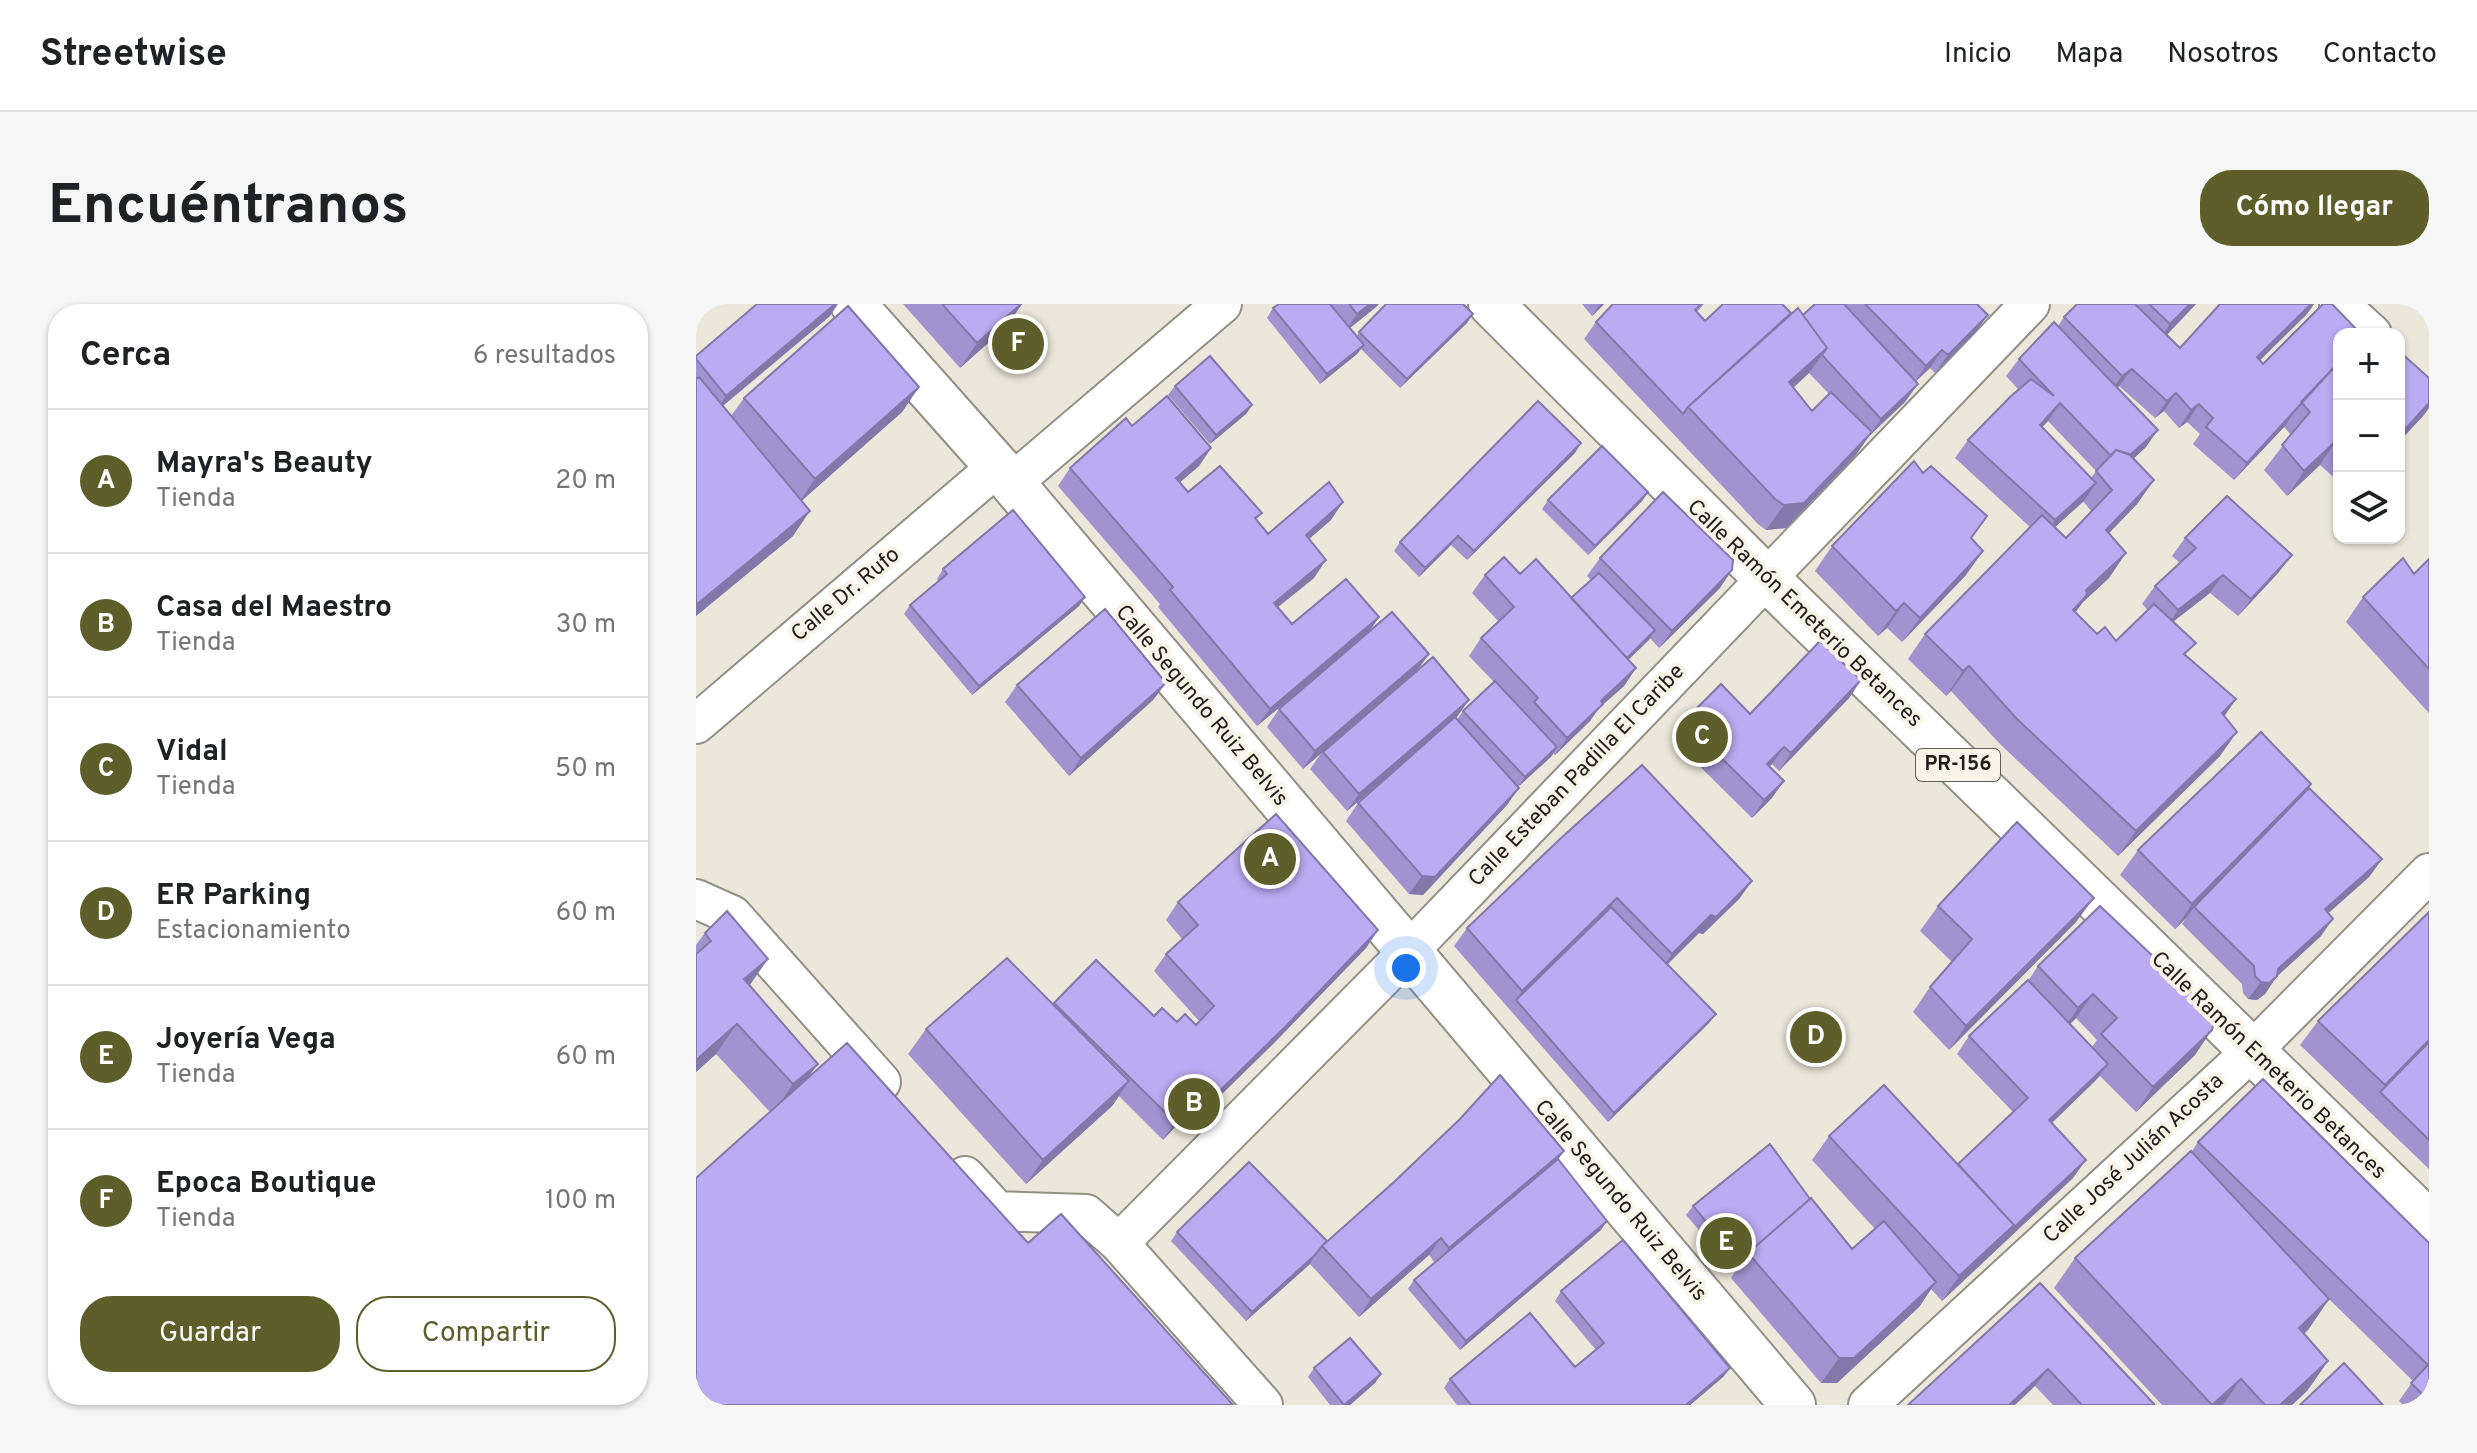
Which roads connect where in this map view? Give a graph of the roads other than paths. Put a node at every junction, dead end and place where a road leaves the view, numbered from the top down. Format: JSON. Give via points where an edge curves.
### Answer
{"nodes":[{"id":1,"x":853,"y":304,"type":"edge"},
{"id":2,"x":1222,"y":304,"type":"edge"},
{"id":3,"x":1491,"y":304,"type":"edge"},
{"id":4,"x":2030,"y":304,"type":"edge"},
{"id":5,"x":2339,"y":304,"type":"edge"},
{"id":6,"x":2365,"y":328,"type":"edge"},
{"id":7,"x":1005,"y":475,"type":"junction"},
{"id":8,"x":1767,"y":579,"type":"junction"},
{"id":9,"x":696,"y":724,"type":"edge"},
{"id":10,"x":2429,"y":873,"type":"edge"},
{"id":11,"x":696,"y":899,"type":"edge"},
{"id":12,"x":1408,"y":952,"type":"junction"},
{"id":13,"x":2252,"y":1051,"type":"junction"},
{"id":14,"x":901,"y":1104,"type":"edge"},
{"id":15,"x":944,"y":1152,"type":"edge"},
{"id":16,"x":2429,"y":1223,"type":"edge"},
{"id":17,"x":1119,"y":1243,"type":"junction"},
{"id":18,"x":1263,"y":1405,"type":"edge"},
{"id":19,"x":1793,"y":1405,"type":"edge"},
{"id":20,"x":1868,"y":1405,"type":"edge"}],
"edges":[{"from":1,"to":7,"type":"street","name":"Calle Segundo Ruiz Belvis"},
{"from":2,"to":7,"type":"street","name":"Calle Dr. Rufo"},
{"from":3,"to":8,"type":"street","name":"Calle Ramón Emeterio Betances","number":"PR-156"},
{"from":4,"to":8,"type":"street","name":"Calle Esteban Padilla El Caribe"},
{"from":5,"to":6,"type":"street"},
{"from":7,"to":9,"type":"street","name":"Calle Dr. Rufo"},
{"from":7,"to":12,"type":"street","name":"Calle Segundo Ruiz Belvis"},
{"from":8,"to":12,"type":"street","name":"Calle Esteban Padilla El Caribe"},
{"from":8,"to":13,"type":"street","name":"Calle Ramón Emeterio Betances","number":"PR-156"},
{"from":10,"to":13,"type":"street","name":"Calle José Julián Acosta"},
{"from":11,"to":14,"type":"street","via":[[732,915]]},
{"from":12,"to":17,"type":"street","name":"Calle Esteban Padilla El Caribe"},
{"from":12,"to":19,"type":"street","name":"Calle Segundo Ruiz Belvis"},
{"from":13,"to":16,"type":"street","name":"Calle Ramón Emeterio Betances","number":"PR-156"},
{"from":13,"to":20,"type":"street","name":"Calle José Julián Acosta"},
{"from":15,"to":17,"type":"street","via":[[997,1211],[1086,1214]]},
{"from":17,"to":18,"type":"street"}]}
